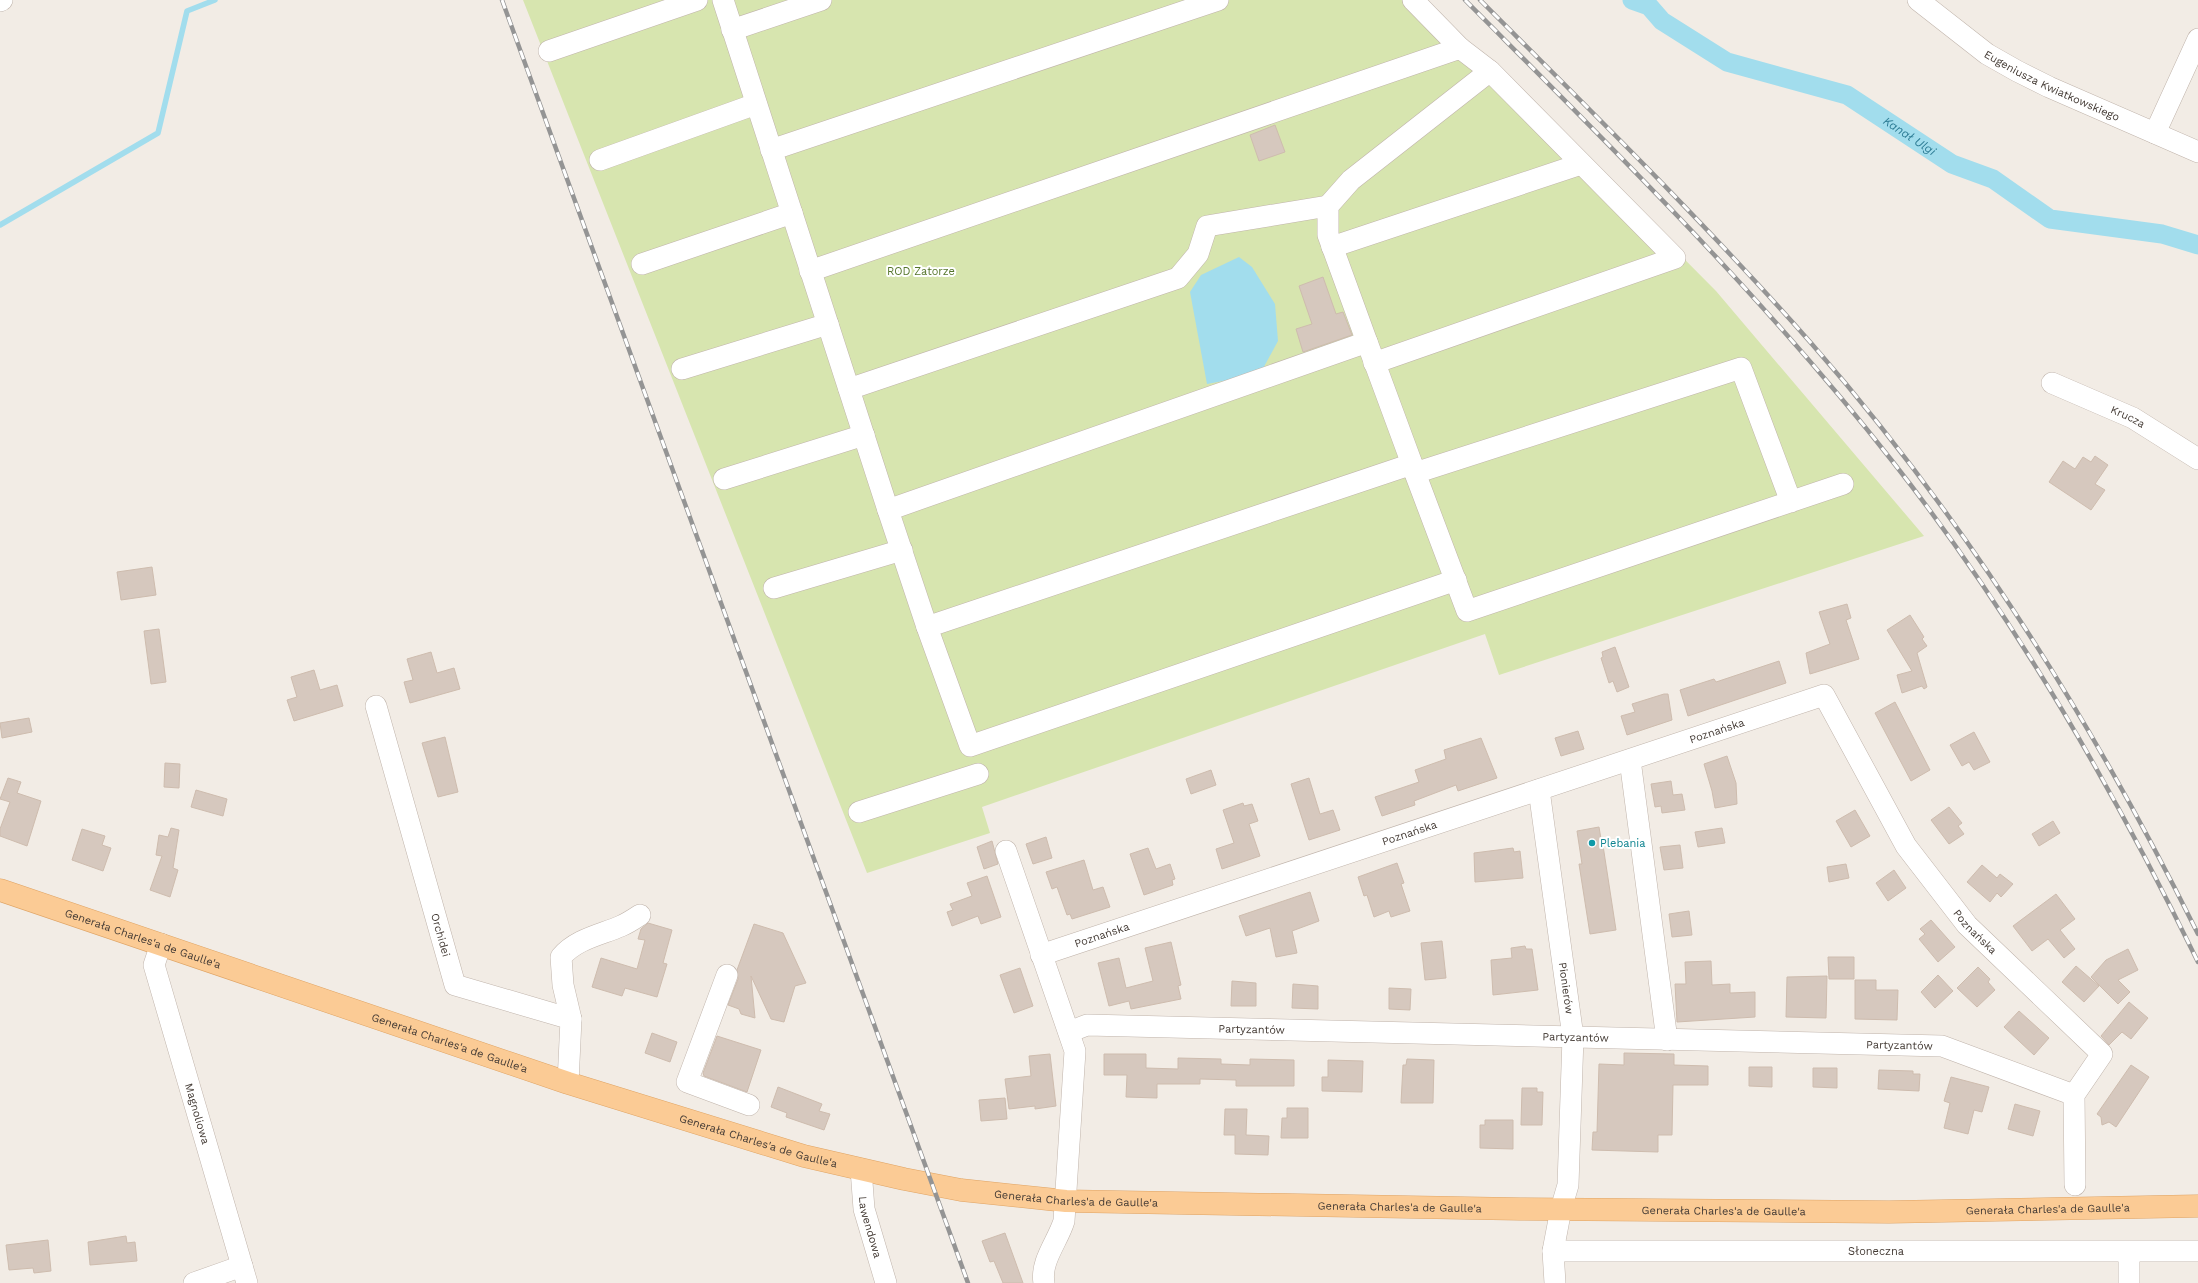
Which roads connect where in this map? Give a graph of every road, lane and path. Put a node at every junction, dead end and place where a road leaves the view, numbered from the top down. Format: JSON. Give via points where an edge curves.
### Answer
{"nodes":[{"id":1,"x":697,"y":0,"type":"edge"},
{"id":2,"x":723,"y":0,"type":"edge"},
{"id":3,"x":821,"y":0,"type":"edge"},
{"id":4,"x":1218,"y":0,"type":"edge"},
{"id":5,"x":1413,"y":0,"type":"edge"},
{"id":6,"x":1918,"y":0,"type":"edge"},
{"id":7,"x":732,"y":30,"type":"junction"},
{"id":8,"x":2198,"y":39,"type":"edge"},
{"id":9,"x":1460,"y":48,"type":"junction"},
{"id":10,"x":549,"y":51,"type":"dead end"},
{"id":11,"x":1490,"y":71,"type":"junction"},
{"id":12,"x":756,"y":104,"type":"junction"},
{"id":13,"x":2155,"y":133,"type":"junction"},
{"id":14,"x":771,"y":150,"type":"junction"},
{"id":15,"x":2198,"y":152,"type":"edge"},
{"id":16,"x":600,"y":160,"type":"dead end"},
{"id":17,"x":1581,"y":164,"type":"junction"},
{"id":18,"x":1328,"y":206,"type":"junction"},
{"id":19,"x":792,"y":213,"type":"junction"},
{"id":20,"x":1332,"y":247,"type":"junction"},
{"id":21,"x":642,"y":264,"type":"dead end"},
{"id":22,"x":810,"y":271,"type":"junction"},
{"id":23,"x":828,"y":324,"type":"junction"},
{"id":24,"x":1367,"y":342,"type":"junction"},
{"id":25,"x":1374,"y":363,"type":"junction"},
{"id":26,"x":682,"y":369,"type":"dead end"},
{"id":27,"x":2052,"y":384,"type":"dead end"},
{"id":28,"x":849,"y":390,"type":"junction"},
{"id":29,"x":864,"y":435,"type":"junction"},
{"id":30,"x":2198,"y":459,"type":"edge"},
{"id":31,"x":1414,"y":469,"type":"junction"},
{"id":32,"x":724,"y":480,"type":"dead end"},
{"id":33,"x":1843,"y":484,"type":"dead end"},
{"id":34,"x":1791,"y":502,"type":"junction"},
{"id":35,"x":888,"y":510,"type":"junction"},
{"id":36,"x":902,"y":550,"type":"junction"},
{"id":37,"x":1456,"y":580,"type":"junction"},
{"id":38,"x":774,"y":588,"type":"dead end"},
{"id":39,"x":927,"y":626,"type":"junction"},
{"id":40,"x":376,"y":706,"type":"dead end"},
{"id":41,"x":973,"y":759,"type":"junction"},
{"id":42,"x":1630,"y":760,"type":"junction"},
{"id":43,"x":1539,"y":790,"type":"junction"},
{"id":44,"x":859,"y":812,"type":"dead end"},
{"id":45,"x":1006,"y":851,"type":"dead end"},
{"id":46,"x":0,"y":890,"type":"edge"},
{"id":47,"x":640,"y":915,"type":"dead end"},
{"id":48,"x":161,"y":944,"type":"junction"},
{"id":49,"x":1041,"y":954,"type":"junction"},
{"id":50,"x":727,"y":975,"type":"dead end"},
{"id":51,"x":571,"y":1019,"type":"junction"},
{"id":52,"x":1069,"y":1032,"type":"junction"},
{"id":53,"x":1573,"y":1037,"type":"junction"},
{"id":54,"x":1667,"y":1040,"type":"junction"},
{"id":55,"x":568,"y":1083,"type":"junction"},
{"id":56,"x":2074,"y":1094,"type":"junction"},
{"id":57,"x":749,"y":1105,"type":"dead end"},
{"id":58,"x":861,"y":1169,"type":"junction"},
{"id":59,"x":2075,"y":1185,"type":"dead end"},
{"id":60,"x":1066,"y":1201,"type":"junction"},
{"id":61,"x":2198,"y":1206,"type":"edge"},
{"id":62,"x":1561,"y":1209,"type":"junction"},
{"id":63,"x":2198,"y":1251,"type":"edge"},
{"id":64,"x":1553,"y":1252,"type":"junction"},
{"id":65,"x":2129,"y":1252,"type":"junction"},
{"id":66,"x":245,"y":1275,"type":"edge"},
{"id":67,"x":194,"y":1283,"type":"edge"},
{"id":68,"x":886,"y":1283,"type":"edge"},
{"id":69,"x":1044,"y":1283,"type":"edge"},
{"id":70,"x":1555,"y":1283,"type":"edge"},
{"id":71,"x":2128,"y":1283,"type":"edge"}],
"edges":[{"from":1,"to":10,"type":"street"},
{"from":2,"to":7,"type":"street"},
{"from":3,"to":7,"type":"street"},
{"from":4,"to":14,"type":"street"},
{"from":5,"to":9,"type":"street"},
{"from":6,"to":13,"type":"street","name":"Eugeniusza Kwiatkowskiego","via":[[1987,54],[2017,71],[2049,88]]},
{"from":7,"to":12,"type":"street"},
{"from":8,"to":13,"type":"street"},
{"from":9,"to":11,"type":"street"},
{"from":9,"to":22,"type":"street"},
{"from":11,"to":17,"type":"street"},
{"from":11,"to":18,"type":"street","via":[[1350,180]]},
{"from":12,"to":14,"type":"street"},
{"from":12,"to":16,"type":"street"},
{"from":13,"to":15,"type":"street","name":"Eugeniusza Kwiatkowskiego"},
{"from":14,"to":19,"type":"street"},
{"from":17,"to":20,"type":"street"},
{"from":17,"to":25,"type":"street","via":[[1674,258]]},
{"from":18,"to":20,"type":"street","via":[[1328,235]]},
{"from":18,"to":28,"type":"street","via":[[1207,226],[1198,254],[1178,278]]},
{"from":19,"to":21,"type":"street"},
{"from":19,"to":22,"type":"street"},
{"from":20,"to":24,"type":"street"},
{"from":22,"to":23,"type":"street"},
{"from":23,"to":26,"type":"street"},
{"from":23,"to":28,"type":"street"},
{"from":24,"to":25,"type":"street"},
{"from":24,"to":35,"type":"street"},
{"from":25,"to":31,"type":"street"},
{"from":27,"to":30,"type":"street","name":"Krucza","via":[[2133,418]]},
{"from":28,"to":29,"type":"street"},
{"from":29,"to":32,"type":"street"},
{"from":29,"to":35,"type":"street"},
{"from":31,"to":34,"type":"street","via":[[1741,368]]},
{"from":31,"to":37,"type":"street"},
{"from":31,"to":39,"type":"street"},
{"from":33,"to":34,"type":"street"},
{"from":34,"to":37,"type":"street","via":[[1468,610]]},
{"from":35,"to":36,"type":"street"},
{"from":36,"to":38,"type":"street"},
{"from":36,"to":39,"type":"street"},
{"from":37,"to":41,"type":"street"},
{"from":39,"to":41,"type":"street"},
{"from":40,"to":51,"type":"street","name":"Orchidei","via":[[455,985]]},
{"from":41,"to":44,"type":"street"},
{"from":42,"to":43,"type":"street","name":"Poznańska"},
{"from":42,"to":54,"type":"street"},
{"from":42,"to":56,"type":"street","name":"Poznańska","via":[[1824,695],[1906,846],[1967,925],[2102,1054]]},
{"from":43,"to":49,"type":"street","name":"Poznańska"},
{"from":43,"to":53,"type":"street","name":"Pionierów"},
{"from":45,"to":49,"type":"street"},
{"from":46,"to":48,"type":"main road","name":"Generała Charles'a de Gaulle'a"},
{"from":47,"to":51,"type":"street","via":[[622,926],[596,934],[568,949],[561,957],[563,985]]},
{"from":48,"to":55,"type":"main road","name":"Generała Charles'a de Gaulle'a"},
{"from":48,"to":66,"type":"street","name":"Magnoliowa","via":[[154,965]]},
{"from":49,"to":52,"type":"street"},
{"from":50,"to":57,"type":"street","via":[[687,1082]]},
{"from":51,"to":55,"type":"street"},
{"from":52,"to":53,"type":"street","name":"Partyzantów","via":[[1087,1025]]},
{"from":52,"to":60,"type":"street","via":[[1075,1051]]},
{"from":53,"to":54,"type":"street","name":"Partyzantów"},
{"from":53,"to":62,"type":"street","name":"Pionierów","via":[[1568,1185]]},
{"from":54,"to":56,"type":"street","name":"Partyzantów","via":[[1942,1046]]},
{"from":55,"to":58,"type":"main road","name":"Generała Charles'a de Gaulle'a","via":[[804,1156]]},
{"from":56,"to":59,"type":"street"},
{"from":58,"to":60,"type":"main road","name":"Generała Charles'a de Gaulle'a","via":[[954,1188]]},
{"from":58,"to":68,"type":"street","name":"Lawendowa","via":[[864,1209]]},
{"from":60,"to":62,"type":"main road","name":"Generała Charles'a de Gaulle'a"},
{"from":60,"to":69,"type":"street","via":[[1059,1237],[1044,1264]]},
{"from":61,"to":62,"type":"main road","name":"Generała Charles'a de Gaulle'a","via":[[1889,1212]]},
{"from":62,"to":64,"type":"street","name":"Pionierów"},
{"from":63,"to":65,"type":"street","name":"Słoneczna"},
{"from":64,"to":65,"type":"street","name":"Słoneczna"},
{"from":64,"to":70,"type":"street","name":"Pionierów"},
{"from":65,"to":71,"type":"street"},
{"from":66,"to":67,"type":"street"}]}
